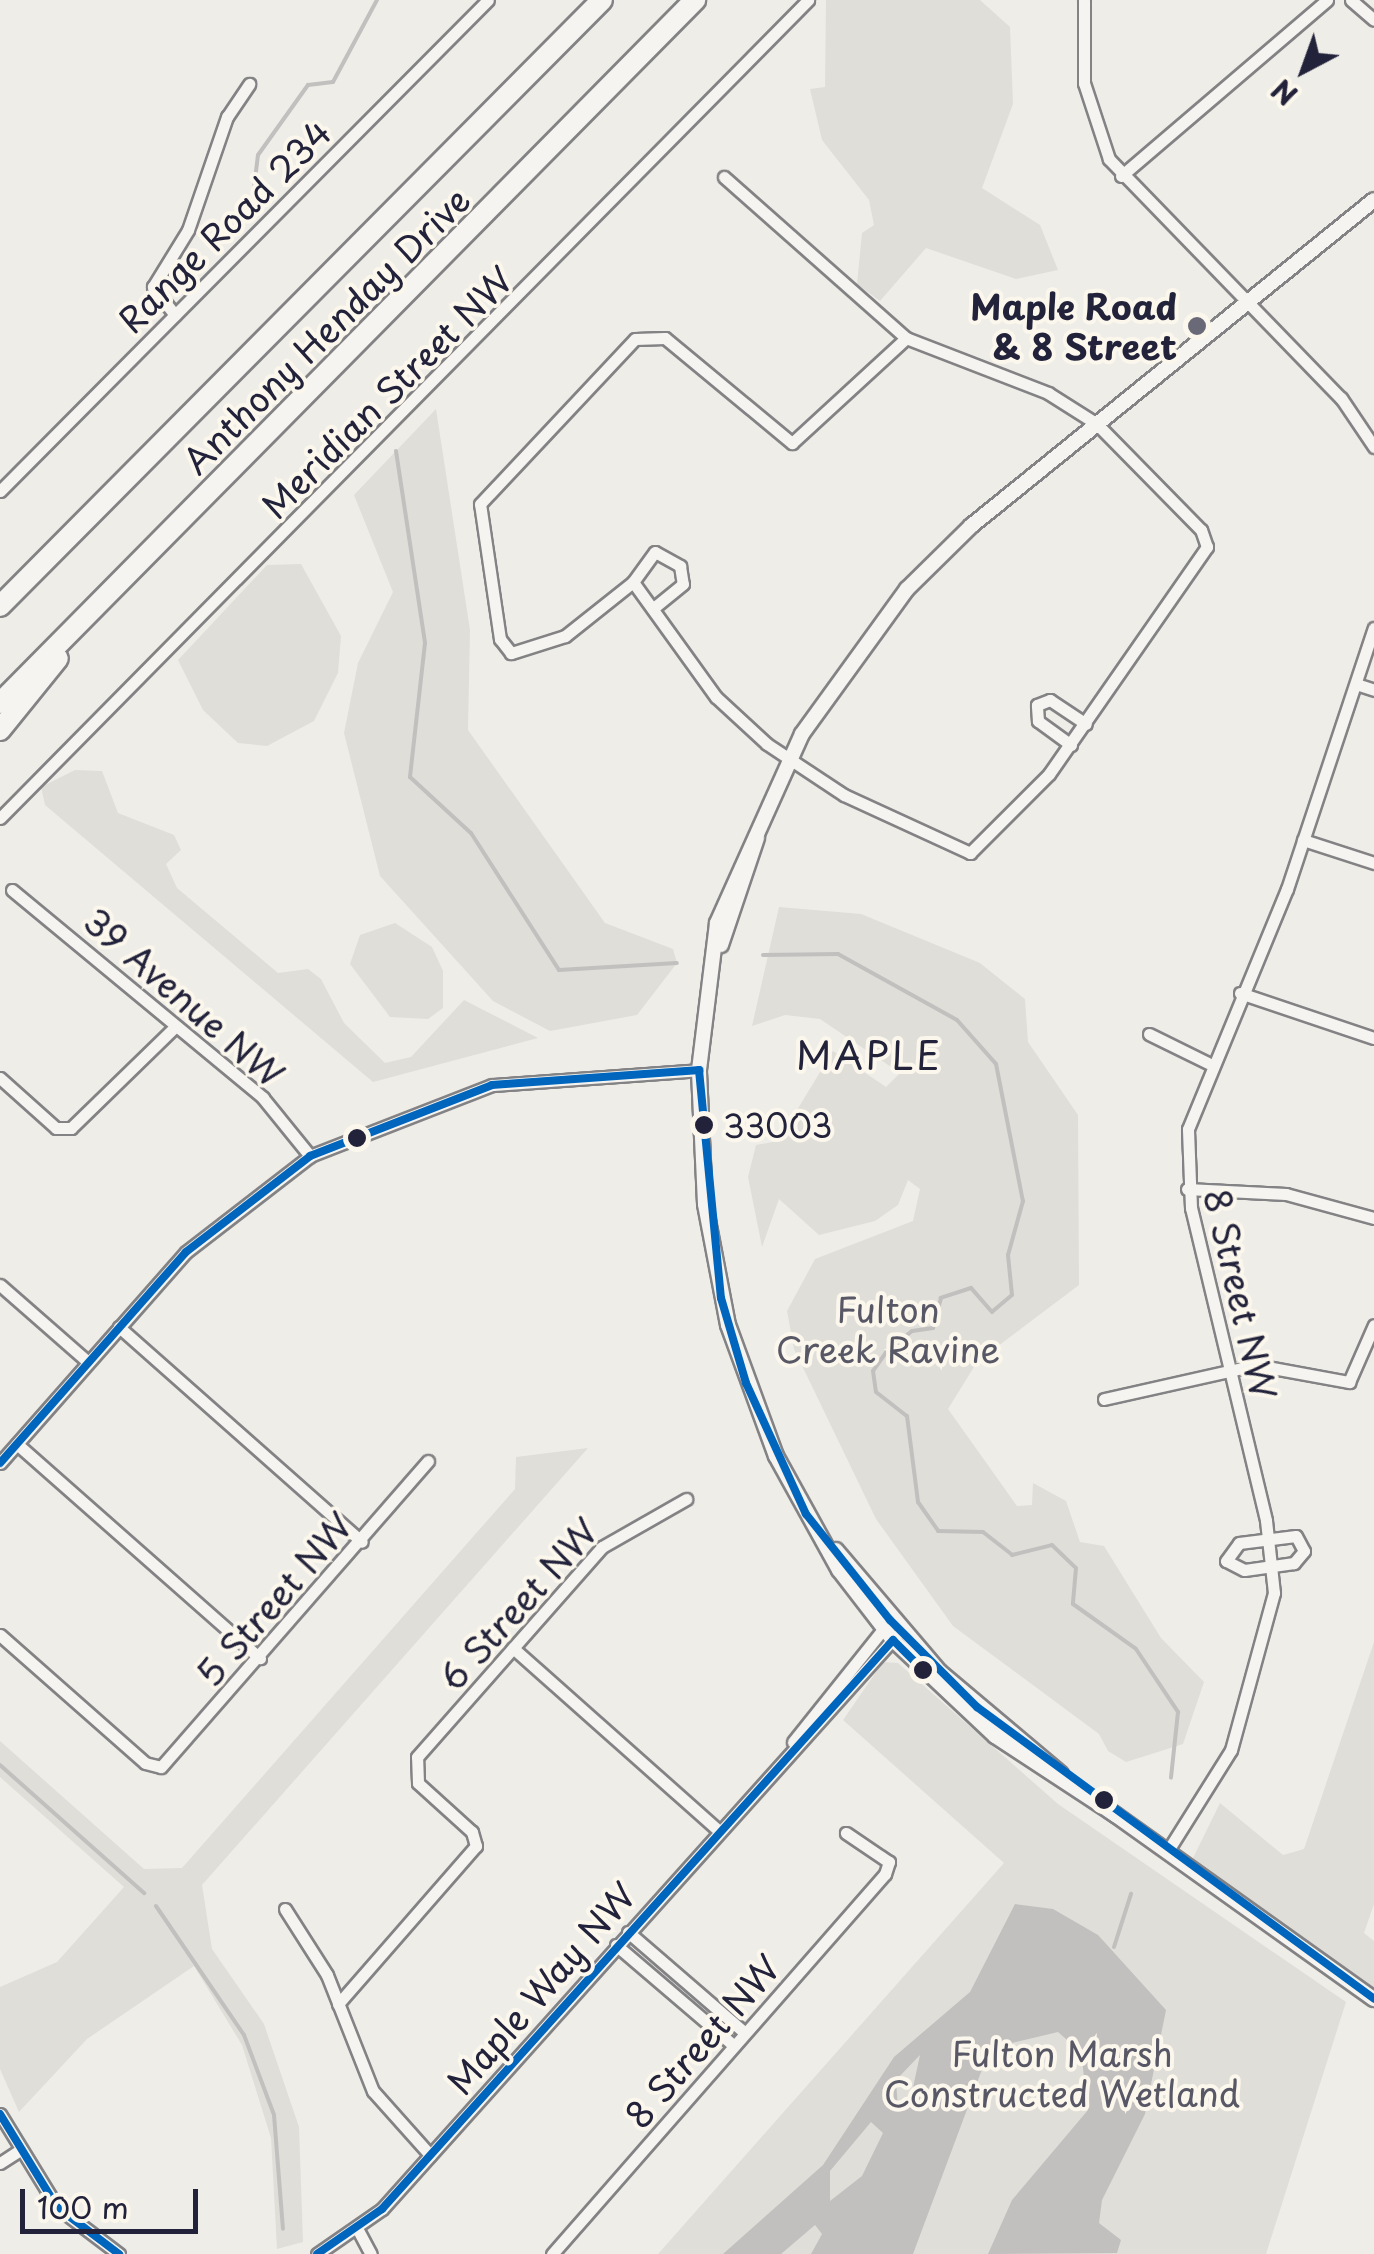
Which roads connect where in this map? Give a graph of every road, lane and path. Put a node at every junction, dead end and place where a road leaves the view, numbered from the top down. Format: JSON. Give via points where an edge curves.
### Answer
{"nodes":[{"id":1,"x":488,"y":0,"type":"edge"},
{"id":2,"x":602,"y":0,"type":"edge"},
{"id":3,"x":695,"y":0,"type":"edge"},
{"id":4,"x":808,"y":0,"type":"edge"},
{"id":5,"x":1084,"y":0,"type":"edge"},
{"id":6,"x":1327,"y":0,"type":"edge"},
{"id":7,"x":1351,"y":0,"type":"edge"},
{"id":8,"x":1374,"y":20,"type":"edge"},
{"id":9,"x":249,"y":84,"type":"dead end"},
{"id":10,"x":1121,"y":176,"type":"junction"},
{"id":11,"x":724,"y":177,"type":"dead end"},
{"id":12,"x":1374,"y":200,"type":"edge"},
{"id":13,"x":1247,"y":304,"type":"junction"},
{"id":14,"x":175,"y":315,"type":"junction"},
{"id":15,"x":906,"y":338,"type":"junction"},
{"id":16,"x":1097,"y":424,"type":"junction"},
{"id":17,"x":1369,"y":424,"type":"edge"},
{"id":18,"x":1374,"y":447,"type":"edge"},
{"id":19,"x":0,"y":491,"type":"edge"},
{"id":20,"x":633,"y":582,"type":"junction"},
{"id":21,"x":4,"y":598,"type":"edge"},
{"id":22,"x":655,"y":607,"type":"junction"},
{"id":23,"x":87,"y":615,"type":"junction"},
{"id":24,"x":1374,"y":628,"type":"edge"},
{"id":25,"x":1356,"y":684,"type":"junction"},
{"id":26,"x":1374,"y":690,"type":"edge"},
{"id":27,"x":0,"y":702,"type":"edge"},
{"id":28,"x":1086,"y":724,"type":"junction"},
{"id":29,"x":0,"y":730,"type":"edge"},
{"id":30,"x":1071,"y":745,"type":"junction"},
{"id":31,"x":788,"y":760,"type":"junction"},
{"id":32,"x":0,"y":818,"type":"edge"},
{"id":33,"x":1304,"y":840,"type":"junction"},
{"id":34,"x":1374,"y":863,"type":"edge"},
{"id":35,"x":12,"y":890,"type":"dead end"},
{"id":36,"x":1240,"y":993,"type":"junction"},
{"id":37,"x":175,"y":1026,"type":"junction"},
{"id":38,"x":1150,"y":1034,"type":"dead end"},
{"id":39,"x":1374,"y":1038,"type":"edge"},
{"id":40,"x":1208,"y":1063,"type":"junction"},
{"id":41,"x":699,"y":1070,"type":"junction"},
{"id":42,"x":0,"y":1078,"type":"edge"},
{"id":43,"x":310,"y":1156,"type":"junction"},
{"id":44,"x":1188,"y":1189,"type":"junction"},
{"id":45,"x":1374,"y":1218,"type":"edge"},
{"id":46,"x":0,"y":1285,"type":"edge"},
{"id":47,"x":1374,"y":1325,"type":"edge"},
{"id":48,"x":119,"y":1328,"type":"junction"},
{"id":49,"x":88,"y":1362,"type":"junction"},
{"id":50,"x":1230,"y":1369,"type":"junction"},
{"id":51,"x":1104,"y":1399,"type":"dead end"},
{"id":52,"x":17,"y":1444,"type":"junction"},
{"id":53,"x":428,"y":1461,"type":"dead end"},
{"id":54,"x":0,"y":1463,"type":"edge"},
{"id":55,"x":686,"y":1499,"type":"dead end"},
{"id":56,"x":1270,"y":1538,"type":"junction"},
{"id":57,"x":362,"y":1542,"type":"junction"},
{"id":58,"x":1273,"y":1567,"type":"junction"},
{"id":59,"x":892,"y":1630,"type":"junction"},
{"id":60,"x":0,"y":1635,"type":"edge"},
{"id":61,"x":513,"y":1648,"type":"junction"},
{"id":62,"x":260,"y":1658,"type":"junction"},
{"id":63,"x":716,"y":1828,"type":"junction"},
{"id":64,"x":846,"y":1833,"type":"dead end"},
{"id":65,"x":1167,"y":1852,"type":"junction"},
{"id":66,"x":286,"y":1909,"type":"dead end"},
{"id":67,"x":628,"y":1932,"type":"junction"},
{"id":68,"x":616,"y":1945,"type":"junction"},
{"id":69,"x":1374,"y":1998,"type":"edge"},
{"id":70,"x":338,"y":2004,"type":"junction"},
{"id":71,"x":744,"y":2032,"type":"junction"},
{"id":72,"x":732,"y":2045,"type":"junction"},
{"id":73,"x":0,"y":2114,"type":"edge"},
{"id":74,"x":17,"y":2152,"type":"junction"},
{"id":75,"x":430,"y":2155,"type":"junction"},
{"id":76,"x":0,"y":2163,"type":"edge"},
{"id":77,"x":358,"y":2230,"type":"junction"},
{"id":78,"x":115,"y":2253,"type":"edge"},
{"id":79,"x":316,"y":2254,"type":"edge"},
{"id":80,"x":372,"y":2254,"type":"edge"},
{"id":81,"x":552,"y":2254,"type":"edge"}],
"edges":[{"from":1,"to":14,"type":"street","name":"Range Road 234"},
{"from":2,"to":21,"type":"highway","name":"Anthony Henday Drive"},
{"from":3,"to":23,"type":"highway","name":"Anthony Henday Drive"},
{"from":4,"to":32,"type":"street","name":"Meridian Street NW"},
{"from":5,"to":10,"type":"street","via":[[1088,104]]},
{"from":6,"to":10,"type":"street"},
{"from":7,"to":8,"type":"street"},
{"from":9,"to":14,"type":"street","via":[[227,118],[188,230],[154,287]]},
{"from":10,"to":13,"type":"street"},
{"from":11,"to":15,"type":"street"},
{"from":12,"to":13,"type":"street"},
{"from":13,"to":16,"type":"street"},
{"from":13,"to":17,"type":"street"},
{"from":14,"to":19,"type":"street","name":"Range Road 234"},
{"from":15,"to":16,"type":"street","via":[[1048,393]]},
{"from":15,"to":20,"type":"street","via":[[792,443],[650,332],[481,499],[506,649],[552,644]]},
{"from":16,"to":28,"type":"street","via":[[1205,536],[1205,552]]},
{"from":16,"to":31,"type":"street","via":[[907,589]]},
{"from":17,"to":18,"type":"street"},
{"from":20,"to":22,"type":"street"},
{"from":20,"to":22,"type":"street","via":[[654,552],[680,566],[683,584]]},
{"from":22,"to":31,"type":"street","via":[[716,697]]},
{"from":23,"to":27,"type":"highway","name":"Anthony Henday Drive"},
{"from":23,"to":29,"type":"highway"},
{"from":24,"to":25,"type":"street","name":"8 Street NW"},
{"from":25,"to":26,"type":"street"},
{"from":25,"to":33,"type":"street","name":"8 Street NW"},
{"from":28,"to":30,"type":"street"},
{"from":28,"to":30,"type":"street","via":[[1050,700],[1037,705],[1038,720]]},
{"from":30,"to":31,"type":"street","via":[[975,853]]},
{"from":31,"to":41,"type":"street","via":[[708,982]]},
{"from":33,"to":34,"type":"street"},
{"from":33,"to":36,"type":"street","name":"8 Street NW"},
{"from":35,"to":37,"type":"street","name":"39 Avenue NW"},
{"from":36,"to":39,"type":"street"},
{"from":36,"to":40,"type":"street","name":"8 Street NW"},
{"from":37,"to":42,"type":"street","via":[[64,1130]]},
{"from":37,"to":43,"type":"street","name":"39 Avenue NW","via":[[263,1098]]},
{"from":38,"to":40,"type":"street"},
{"from":40,"to":44,"type":"street","name":"8 Street NW","via":[[1186,1140]]},
{"from":41,"to":43,"type":"street","via":[[492,1085]]},
{"from":41,"to":59,"type":"street","via":[[704,1204],[721,1298],[751,1396],[806,1514]]},
{"from":43,"to":48,"type":"street","via":[[199,1239]]},
{"from":44,"to":45,"type":"street","via":[[1286,1194]]},
{"from":44,"to":50,"type":"street","name":"8 Street NW"},
{"from":46,"to":49,"type":"street"},
{"from":47,"to":50,"type":"street","via":[[1349,1382],[1286,1366]]},
{"from":48,"to":49,"type":"street"},
{"from":48,"to":57,"type":"street"},
{"from":49,"to":52,"type":"street"},
{"from":50,"to":51,"type":"street"},
{"from":50,"to":56,"type":"street","name":"8 Street NW"},
{"from":52,"to":54,"type":"street"},
{"from":52,"to":62,"type":"street"},
{"from":53,"to":57,"type":"street","name":"5 Street NW"},
{"from":55,"to":61,"type":"street","name":"6 Street NW","via":[[612,1538]]},
{"from":56,"to":58,"type":"street","name":"8 Street NW"},
{"from":56,"to":58,"type":"street","via":[[1292,1534],[1304,1551]]},
{"from":56,"to":58,"type":"street","via":[[1234,1545],[1226,1557],[1236,1570]]},
{"from":57,"to":62,"type":"street","name":"5 Street NW"},
{"from":58,"to":65,"type":"street","name":"8 Street NW","via":[[1271,1624],[1240,1726],[1213,1787]]},
{"from":59,"to":63,"type":"street","name":"Maple Way NW"},
{"from":59,"to":65,"type":"street","via":[[977,1707]]},
{"from":60,"to":62,"type":"street","name":"5 Street NW","via":[[157,1768]]},
{"from":61,"to":63,"type":"street"},
{"from":61,"to":70,"type":"street","name":"6 Street NW","via":[[413,1772],[476,1841]]},
{"from":63,"to":67,"type":"street","name":"Maple Way NW"},
{"from":64,"to":71,"type":"street","name":"8 Street NW","via":[[888,1862]]},
{"from":65,"to":69,"type":"street"},
{"from":66,"to":70,"type":"street"},
{"from":67,"to":68,"type":"street","name":"Maple Way NW"},
{"from":67,"to":71,"type":"street"},
{"from":68,"to":72,"type":"street"},
{"from":68,"to":75,"type":"street","name":"Maple Way NW"},
{"from":70,"to":75,"type":"street","via":[[381,2105]]},
{"from":71,"to":72,"type":"street","name":"8 Street NW"},
{"from":72,"to":81,"type":"street","name":"8 Street NW"},
{"from":73,"to":74,"type":"street"},
{"from":74,"to":76,"type":"street"},
{"from":74,"to":78,"type":"street","via":[[57,2208]]},
{"from":75,"to":77,"type":"street","name":"Maple Way NW"},
{"from":77,"to":79,"type":"street","name":"Maple Way NW"},
{"from":77,"to":80,"type":"street"}]}
